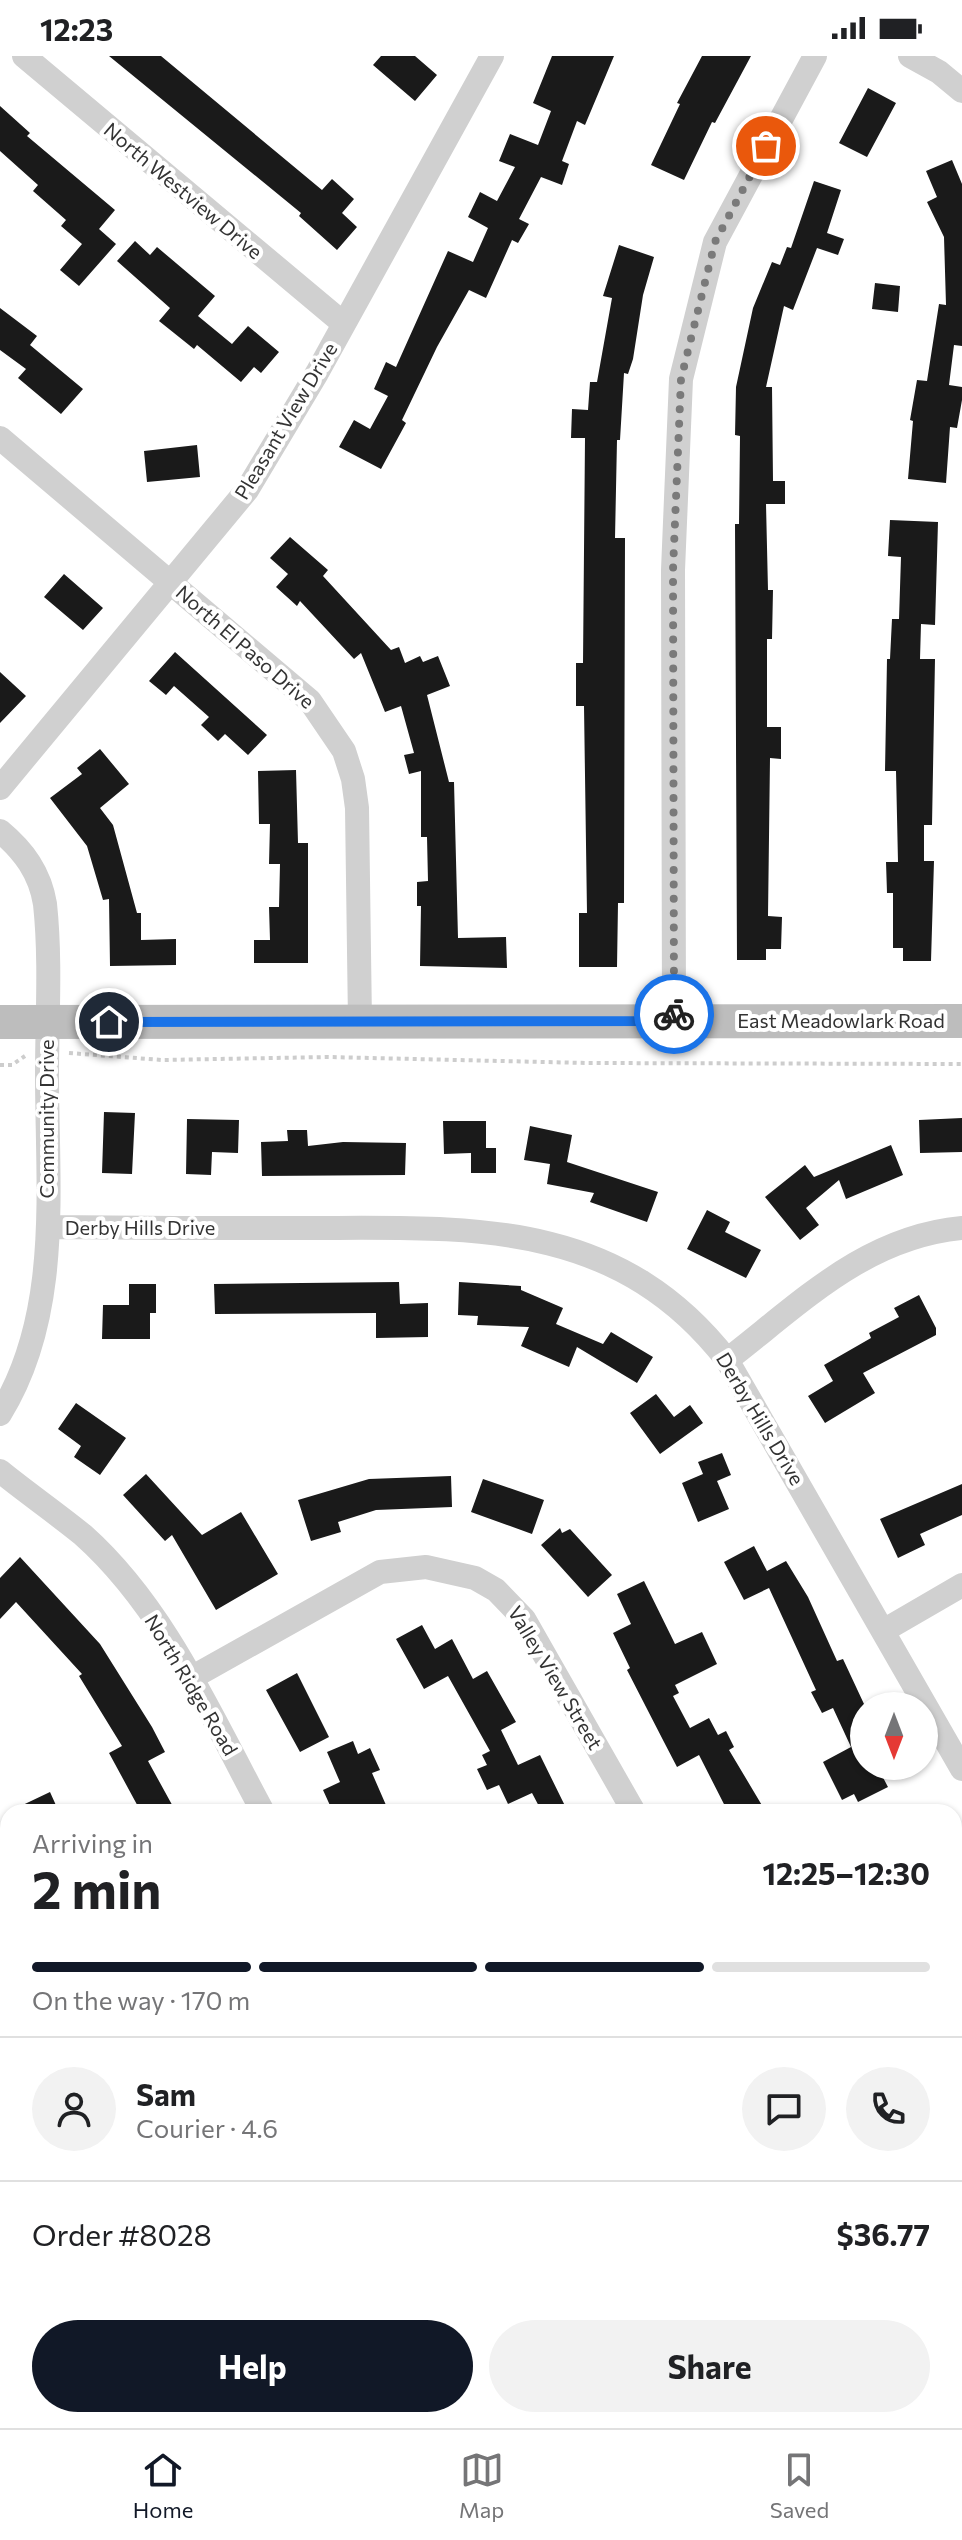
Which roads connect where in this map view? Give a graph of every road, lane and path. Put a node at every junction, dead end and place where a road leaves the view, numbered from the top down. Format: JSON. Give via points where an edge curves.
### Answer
{"nodes":[{"id":1,"x":24,"y":56,"type":"edge"},
{"id":2,"x":492,"y":56,"type":"edge"},
{"id":3,"x":815,"y":56,"type":"edge"},
{"id":4,"x":910,"y":56,"type":"edge"},
{"id":5,"x":962,"y":91,"type":"edge"},
{"id":6,"x":344,"y":324,"type":"junction"},
{"id":7,"x":0,"y":438,"type":"edge"},
{"id":8,"x":171,"y":582,"type":"junction"},
{"id":9,"x":0,"y":788,"type":"edge"},
{"id":10,"x":0,"y":831,"type":"edge"},
{"id":11,"x":674,"y":1021,"type":"junction"},
{"id":12,"x":962,"y":1021,"type":"edge"},
{"id":13,"x":0,"y":1022,"type":"edge"},
{"id":14,"x":47,"y":1022,"type":"junction"},
{"id":15,"x":360,"y":1022,"type":"junction"},
{"id":16,"x":80,"y":1053,"type":"dead end"},
{"id":17,"x":27,"y":1054,"type":"dead end"},
{"id":18,"x":962,"y":1064,"type":"edge"},
{"id":19,"x":0,"y":1065,"type":"edge"},
{"id":20,"x":48,"y":1227,"type":"junction"},
{"id":21,"x":962,"y":1228,"type":"edge"},
{"id":22,"x":727,"y":1360,"type":"junction"},
{"id":23,"x":0,"y":1414,"type":"edge"},
{"id":24,"x":0,"y":1471,"type":"edge"},
{"id":25,"x":962,"y":1585,"type":"edge"},
{"id":26,"x":883,"y":1631,"type":"junction"},
{"id":27,"x":191,"y":1678,"type":"junction"},
{"id":28,"x":962,"y":1769,"type":"edge"},
{"id":29,"x":259,"y":1804,"type":"edge"},
{"id":30,"x":629,"y":1804,"type":"edge"}],
"edges":[{"from":1,"to":6,"type":"street","name":"North Westview Drive"},
{"from":2,"to":6,"type":"street","name":"Pleasant View Drive"},
{"from":3,"to":11,"type":"street","via":[[715,242],[681,379],[673,570]]},
{"from":4,"to":5,"type":"street"},
{"from":6,"to":8,"type":"street","name":"Pleasant View Drive","via":[[247,490]]},
{"from":7,"to":8,"type":"street","name":"North El Paso Drive"},
{"from":8,"to":9,"type":"street","name":"Pleasant View Drive"},
{"from":8,"to":15,"type":"street","name":"North El Paso Drive","via":[[310,701],[344,751],[357,808]]},
{"from":10,"to":14,"type":"street","name":"Community Drive","via":[[17,845],[42,888]]},
{"from":11,"to":12,"type":"main road","name":"East Meadowlark Road"},
{"from":11,"to":15,"type":"main road","name":"East Meadowlark Road"},
{"from":13,"to":14,"type":"main road","name":"East Meadowlark Road"},
{"from":14,"to":15,"type":"main road","name":"East Meadowlark Road"},
{"from":14,"to":20,"type":"street","name":"Community Drive"},
{"from":16,"to":18,"type":"path","via":[[162,1060]]},
{"from":17,"to":19,"type":"path","via":[[12,1065]]},
{"from":20,"to":22,"type":"street","name":"Derby Hills Drive","via":[[456,1229],[537,1239],[643,1281],[678,1306]]},
{"from":20,"to":23,"type":"street","name":"Community Drive","via":[[37,1326],[22,1372]]},
{"from":21,"to":22,"type":"street","via":[[895,1242],[860,1258]]},
{"from":22,"to":26,"type":"street","name":"Derby Hills Drive"},
{"from":24,"to":27,"type":"street","name":"North Ridge Road","via":[[84,1537],[141,1602]]},
{"from":25,"to":26,"type":"street"},
{"from":26,"to":28,"type":"street","name":"Derby Hills Drive"},
{"from":27,"to":29,"type":"street","name":"North Ridge Road"},
{"from":27,"to":30,"type":"street","name":"Valley View Street","via":[[380,1572],[426,1567],[461,1574],[496,1590],[524,1619]]}]}
